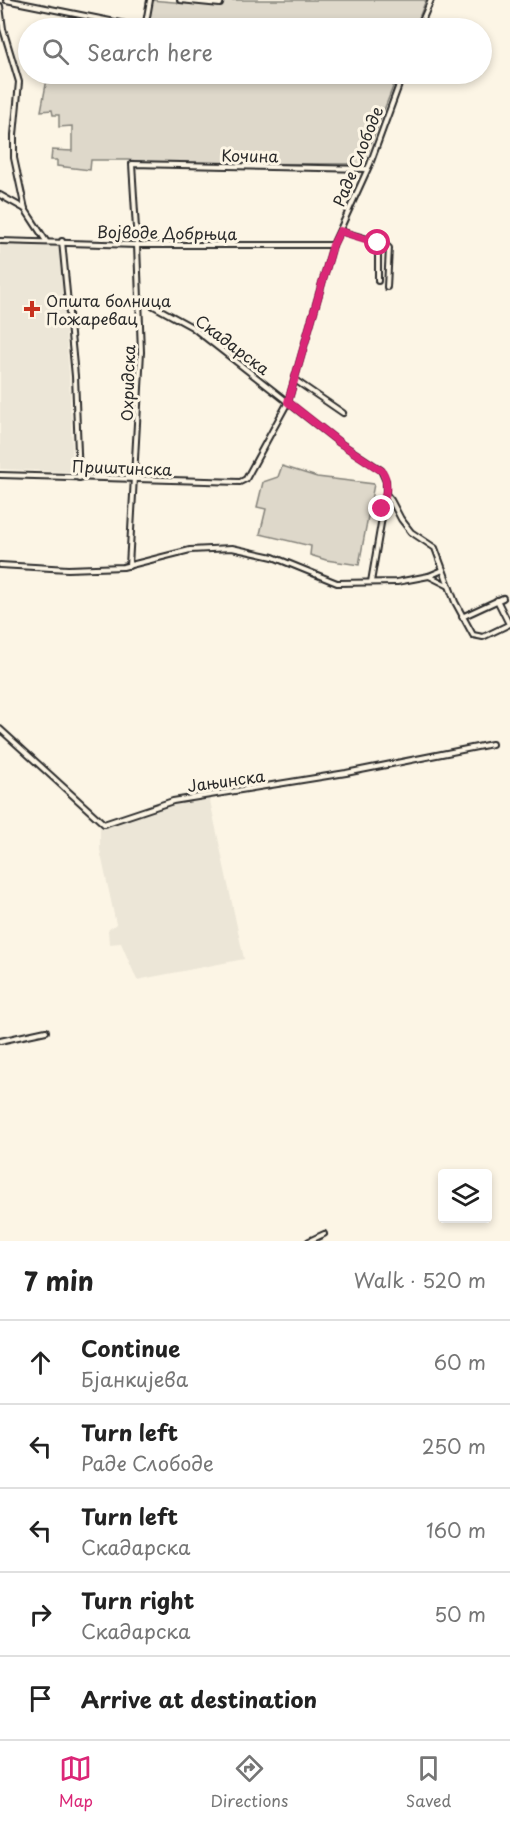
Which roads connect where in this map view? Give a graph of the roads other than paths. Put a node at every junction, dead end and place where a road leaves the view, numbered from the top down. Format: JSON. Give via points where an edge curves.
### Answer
{"nodes":[{"id":1,"x":6,"y":0,"type":"edge"},
{"id":2,"x":41,"y":0,"type":"edge"},
{"id":3,"x":150,"y":0,"type":"edge"},
{"id":4,"x":180,"y":0,"type":"edge"},
{"id":5,"x":221,"y":0,"type":"edge"},
{"id":6,"x":431,"y":0,"type":"edge"},
{"id":7,"x":0,"y":6,"type":"edge"},
{"id":8,"x":38,"y":7,"type":"junction"},
{"id":9,"x":94,"y":18,"type":"edge"},
{"id":10,"x":147,"y":18,"type":"edge"},
{"id":11,"x":423,"y":18,"type":"edge"},
{"id":12,"x":18,"y":79,"type":"edge"},
{"id":13,"x":19,"y":84,"type":"edge"},
{"id":14,"x":399,"y":84,"type":"edge"},
{"id":15,"x":132,"y":164,"type":"joint"},
{"id":16,"x":367,"y":169,"type":"junction"},
{"id":17,"x":0,"y":195,"type":"edge"},
{"id":18,"x":25,"y":209,"type":"junction"},
{"id":19,"x":340,"y":231,"type":"junction"},
{"id":20,"x":0,"y":241,"type":"edge"},
{"id":21,"x":46,"y":241,"type":"junction"},
{"id":22,"x":62,"y":241,"type":"junction"},
{"id":23,"x":378,"y":243,"type":"junction"},
{"id":24,"x":138,"y":245,"type":"junction"},
{"id":25,"x":333,"y":245,"type":"junction"},
{"id":26,"x":378,"y":281,"type":"dead end"},
{"id":27,"x":387,"y":287,"type":"dead end"},
{"id":28,"x":139,"y":298,"type":"junction"},
{"id":29,"x":295,"y":380,"type":"junction"},
{"id":30,"x":288,"y":402,"type":"junction"},
{"id":31,"x":343,"y":413,"type":"dead end"},
{"id":32,"x":0,"y":475,"type":"edge"},
{"id":33,"x":79,"y":478,"type":"junction"},
{"id":34,"x":133,"y":480,"type":"junction"},
{"id":35,"x":243,"y":481,"type":"joint"},
{"id":36,"x":386,"y":494,"type":"junction"},
{"id":37,"x":0,"y":565,"type":"edge"},
{"id":38,"x":129,"y":566,"type":"junction"},
{"id":39,"x":443,"y":570,"type":"junction"},
{"id":40,"x":429,"y":576,"type":"junction"},
{"id":41,"x":370,"y":582,"type":"junction"},
{"id":42,"x":450,"y":586,"type":"junction"},
{"id":43,"x":503,"y":598,"type":"dead end"},
{"id":44,"x":497,"y":600,"type":"junction"},
{"id":45,"x":462,"y":617,"type":"junction"},
{"id":46,"x":510,"y":624,"type":"edge"},
{"id":47,"x":0,"y":729,"type":"edge"},
{"id":48,"x":492,"y":744,"type":"dead end"},
{"id":49,"x":46,"y":1031,"type":"dead end"},
{"id":50,"x":0,"y":1041,"type":"edge"},
{"id":51,"x":324,"y":1234,"type":"dead end"},
{"id":52,"x":309,"y":1241,"type":"edge"}],
"edges":[{"from":1,"to":8,"type":"street"},
{"from":2,"to":8,"type":"street"},
{"from":3,"to":10,"type":"street"},
{"from":4,"to":5,"type":"street","via":[[220,4]]},
{"from":6,"to":11,"type":"street"},
{"from":7,"to":12,"type":"street"},
{"from":8,"to":9,"type":"street"},
{"from":13,"to":18,"type":"street","via":[[14,158]]},
{"from":14,"to":16,"type":"street","name":"Раде Слободе"},
{"from":15,"to":16,"type":"street","name":"Кочина"},
{"from":15,"to":24,"type":"street","name":"Охридска"},
{"from":16,"to":19,"type":"street","name":"Раде Слободе"},
{"from":17,"to":18,"type":"street"},
{"from":18,"to":21,"type":"street"},
{"from":19,"to":23,"type":"street"},
{"from":19,"to":25,"type":"street","name":"Раде Слободе"},
{"from":20,"to":21,"type":"street","name":"Војводе Добрњца"},
{"from":21,"to":22,"type":"street","name":"Војводе Добрњца"},
{"from":22,"to":24,"type":"street","name":"Војводе Добрњца"},
{"from":22,"to":33,"type":"street"},
{"from":23,"to":26,"type":"street"},
{"from":23,"to":27,"type":"street","via":[[389,248]]},
{"from":24,"to":25,"type":"street","name":"Војводе Добрњца"},
{"from":24,"to":28,"type":"street","name":"Охридска"},
{"from":25,"to":29,"type":"street","name":"Раде Слободе"},
{"from":28,"to":30,"type":"street","name":"Скадарска","via":[[192,327]]},
{"from":28,"to":34,"type":"street","name":"Охридска","via":[[141,352]]},
{"from":29,"to":30,"type":"street","name":"Раде Слободе"},
{"from":29,"to":31,"type":"street"},
{"from":30,"to":35,"type":"street","name":"Раде Слободе"},
{"from":30,"to":36,"type":"street","name":"Скадарска","via":[[381,470],[386,477]]},
{"from":32,"to":33,"type":"street","name":"Приштинска"},
{"from":33,"to":34,"type":"street","name":"Приштинска"},
{"from":34,"to":35,"type":"street","name":"Приштинска"},
{"from":34,"to":38,"type":"street","name":"Охридска"},
{"from":36,"to":39,"type":"street","name":"Скадарска","via":[[408,529],[435,548]]},
{"from":36,"to":41,"type":"street"},
{"from":37,"to":38,"type":"street","via":[[68,569]]},
{"from":38,"to":41,"type":"street","via":[[190,550],[232,548],[273,557],[337,583]]},
{"from":39,"to":40,"type":"street"},
{"from":39,"to":42,"type":"street","name":"Скадарска"},
{"from":40,"to":41,"type":"street"},
{"from":40,"to":42,"type":"street"},
{"from":42,"to":45,"type":"street","name":"Скадарска"},
{"from":43,"to":44,"type":"street"},
{"from":44,"to":45,"type":"street"},
{"from":44,"to":46,"type":"street"},
{"from":45,"to":46,"type":"street","via":[[472,635],[478,637]]},
{"from":47,"to":48,"type":"street","name":"Јањинска","via":[[104,824],[173,801]]},
{"from":49,"to":50,"type":"street"},
{"from":51,"to":52,"type":"street"}]}
